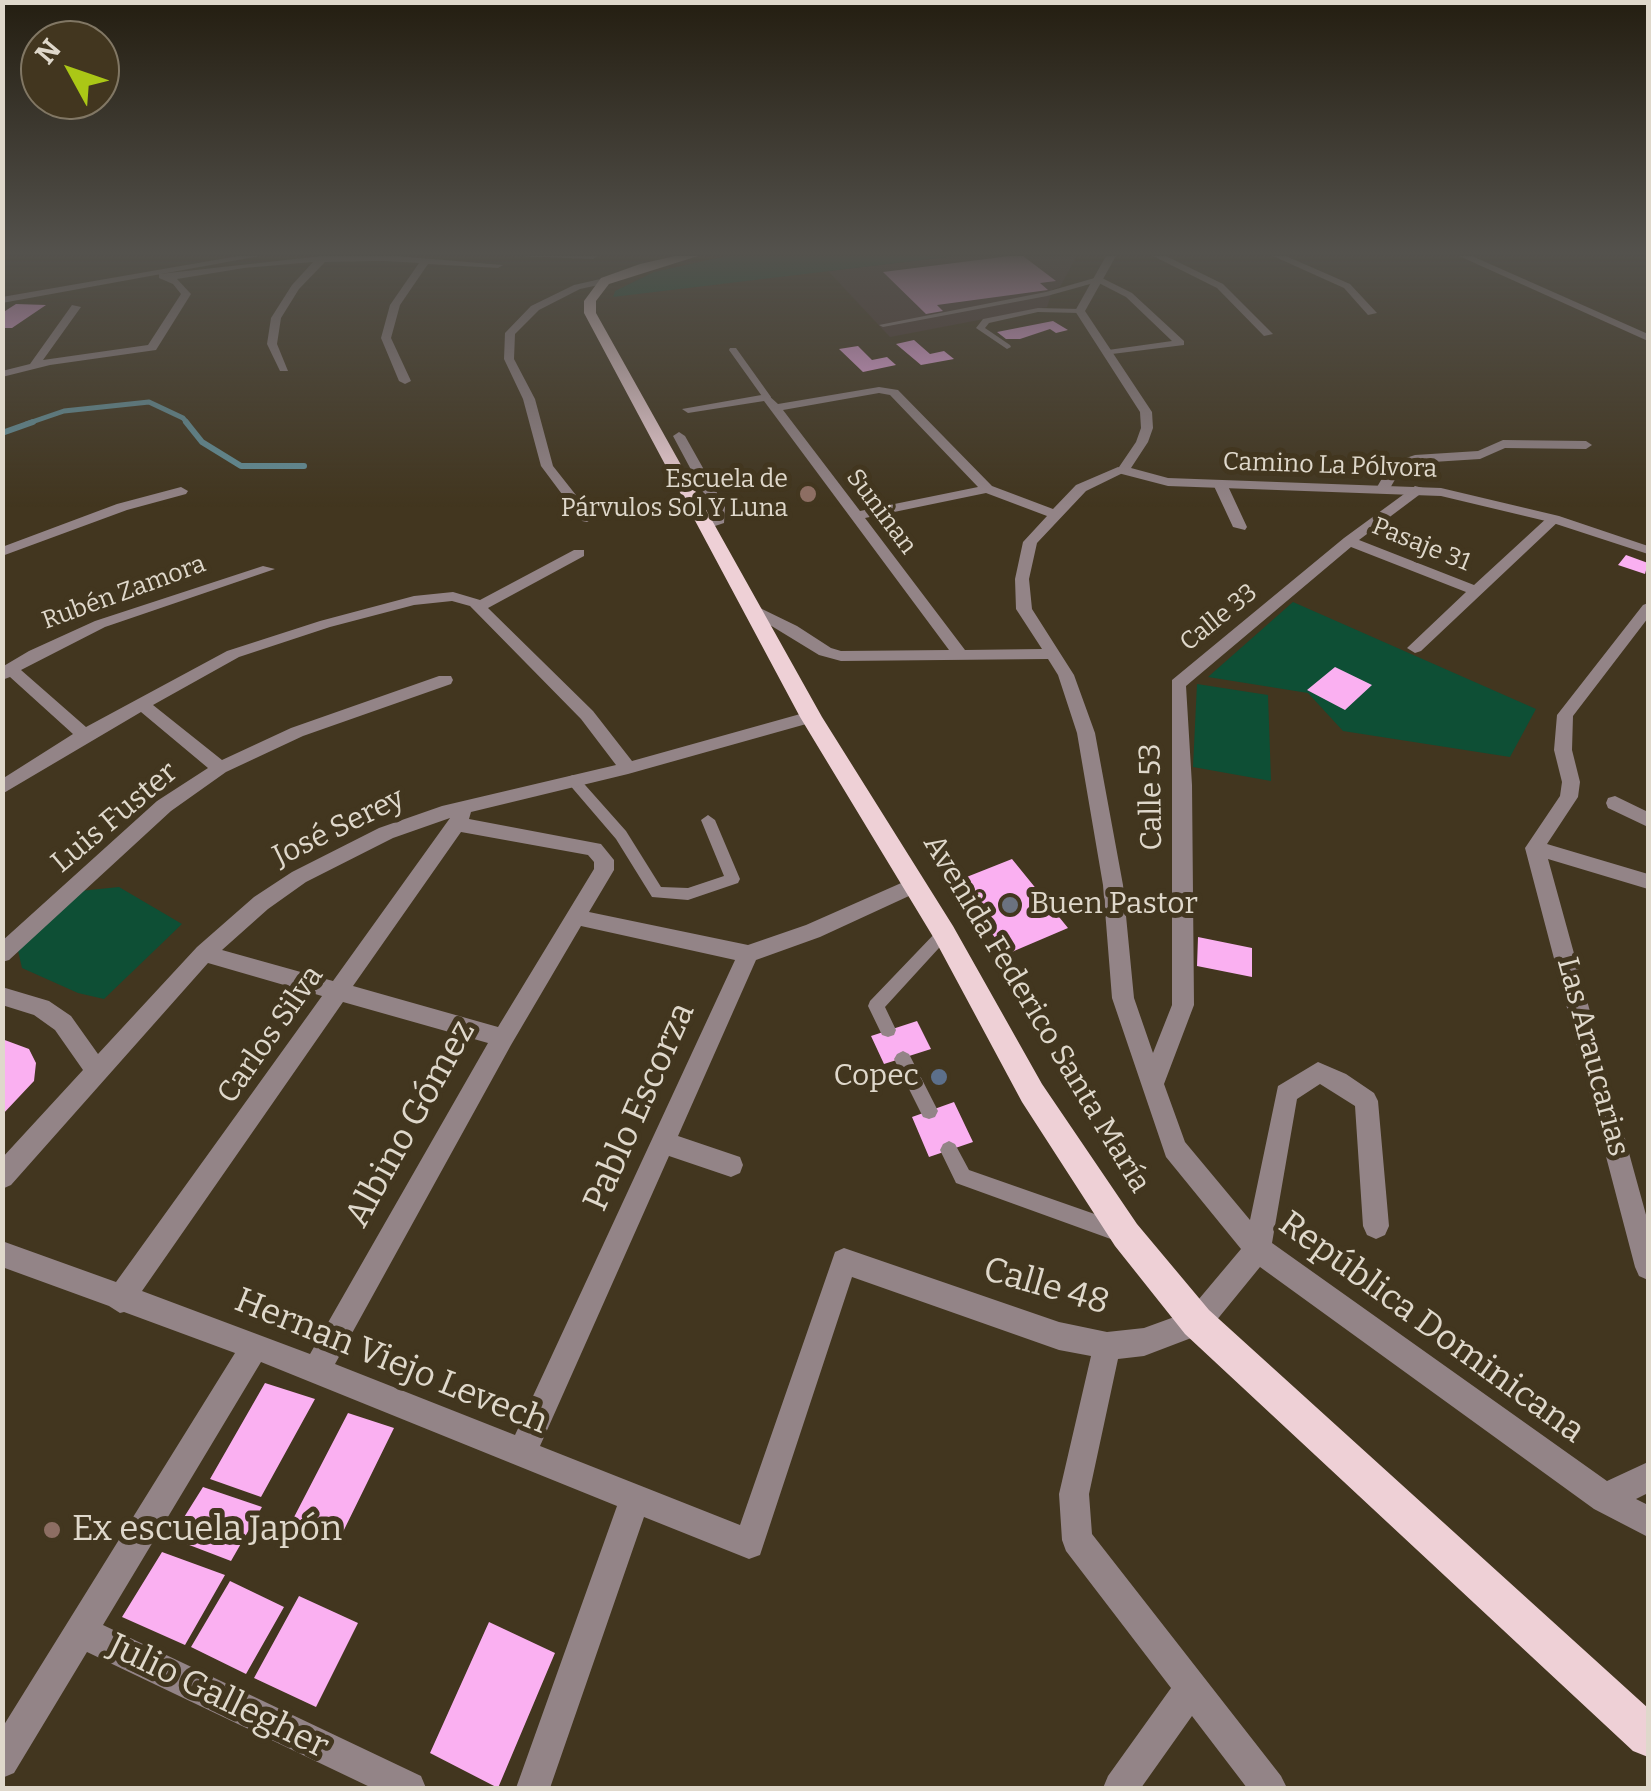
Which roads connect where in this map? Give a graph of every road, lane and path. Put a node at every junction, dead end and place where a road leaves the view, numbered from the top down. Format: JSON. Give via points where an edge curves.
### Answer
{"nodes":[{"id":1,"x":52,"y":340,"type":"edge"},
{"id":2,"x":158,"y":340,"type":"edge"},
{"id":3,"x":273,"y":340,"type":"edge"},
{"id":4,"x":387,"y":340,"type":"edge"},
{"id":5,"x":510,"y":340,"type":"edge"},
{"id":6,"x":605,"y":340,"type":"edge"},
{"id":7,"x":996,"y":340,"type":"edge"},
{"id":8,"x":1099,"y":340,"type":"edge"},
{"id":9,"x":1176,"y":340,"type":"edge"},
{"id":10,"x":1007,"y":347,"type":"dead end"},
{"id":11,"x":733,"y":350,"type":"dead end"},
{"id":12,"x":1108,"y":353,"type":"junction"},
{"id":13,"x":34,"y":364,"type":"junction"},
{"id":14,"x":284,"y":369,"type":"dead end"},
{"id":15,"x":2,"y":374,"type":"edge"},
{"id":16,"x":405,"y":381,"type":"dead end"},
{"id":17,"x":770,"y":402,"type":"junction"},
{"id":18,"x":688,"y":409,"type":"dead end"},
{"id":19,"x":679,"y":436,"type":"dead end"},
{"id":20,"x":1586,"y":445,"type":"dead end"},
{"id":21,"x":1123,"y":470,"type":"junction"},
{"id":22,"x":1220,"y":484,"type":"junction"},
{"id":23,"x":1384,"y":487,"type":"junction"},
{"id":24,"x":986,"y":489,"type":"junction"},
{"id":25,"x":1420,"y":489,"type":"junction"},
{"id":26,"x":181,"y":491,"type":"dead end"},
{"id":27,"x":1052,"y":514,"type":"junction"},
{"id":28,"x":856,"y":516,"type":"junction"},
{"id":29,"x":587,"y":518,"type":"dead end"},
{"id":30,"x":1554,"y":518,"type":"junction"},
{"id":31,"x":706,"y":524,"type":"junction"},
{"id":32,"x":1240,"y":527,"type":"dead end"},
{"id":33,"x":1349,"y":541,"type":"junction"},
{"id":34,"x":1648,"y":550,"type":"edge"},
{"id":35,"x":2,"y":552,"type":"edge"},
{"id":36,"x":579,"y":553,"type":"dead end"},
{"id":37,"x":268,"y":569,"type":"dead end"},
{"id":38,"x":1476,"y":591,"type":"junction"},
{"id":39,"x":478,"y":607,"type":"junction"},
{"id":40,"x":1648,"y":608,"type":"edge"},
{"id":41,"x":755,"y":611,"type":"junction"},
{"id":42,"x":1415,"y":648,"type":"dead end"},
{"id":43,"x":960,"y":654,"type":"junction"},
{"id":44,"x":1052,"y":654,"type":"junction"},
{"id":45,"x":7,"y":673,"type":"edge"},
{"id":46,"x":445,"y":680,"type":"dead end"},
{"id":47,"x":1178,"y":684,"type":"joint"},
{"id":48,"x":142,"y":704,"type":"junction"},
{"id":49,"x":811,"y":717,"type":"junction"},
{"id":50,"x":85,"y":735,"type":"junction"},
{"id":51,"x":220,"y":768,"type":"junction"},
{"id":52,"x":628,"y":768,"type":"junction"},
{"id":53,"x":573,"y":780,"type":"junction"},
{"id":54,"x":2,"y":788,"type":"edge"},
{"id":55,"x":1615,"y":803,"type":"dead end"},
{"id":56,"x":463,"y":814,"type":"junction"},
{"id":57,"x":708,"y":820,"type":"dead end"},
{"id":58,"x":1648,"y":820,"type":"edge"},
{"id":59,"x":1535,"y":848,"type":"junction"},
{"id":60,"x":1648,"y":881,"type":"edge"},
{"id":61,"x":915,"y":885,"type":"junction"},
{"id":62,"x":576,"y":917,"type":"junction"},
{"id":63,"x":944,"y":933,"type":"junction"},
{"id":64,"x":204,"y":953,"type":"junction"},
{"id":65,"x":2,"y":954,"type":"edge"},
{"id":66,"x":748,"y":954,"type":"junction"},
{"id":67,"x":341,"y":990,"type":"junction"},
{"id":68,"x":2,"y":996,"type":"edge"},
{"id":69,"x":888,"y":1030,"type":"dead end"},
{"id":70,"x":503,"y":1038,"type":"junction"},
{"id":71,"x":902,"y":1058,"type":"dead end"},
{"id":72,"x":96,"y":1070,"type":"junction"},
{"id":73,"x":1153,"y":1084,"type":"junction"},
{"id":74,"x":930,"y":1111,"type":"dead end"},
{"id":75,"x":662,"y":1142,"type":"junction"},
{"id":76,"x":949,"y":1150,"type":"dead end"},
{"id":77,"x":731,"y":1165,"type":"dead end"},
{"id":78,"x":2,"y":1177,"type":"edge"},
{"id":79,"x":1376,"y":1226,"type":"dead end"},
{"id":80,"x":1126,"y":1234,"type":"junction"},
{"id":81,"x":1258,"y":1249,"type":"junction"},
{"id":82,"x":2,"y":1254,"type":"edge"},
{"id":83,"x":1648,"y":1267,"type":"edge"},
{"id":84,"x":120,"y":1300,"type":"junction"},
{"id":85,"x":1197,"y":1322,"type":"junction"},
{"id":86,"x":255,"y":1346,"type":"junction"},
{"id":87,"x":1107,"y":1346,"type":"junction"},
{"id":88,"x":316,"y":1370,"type":"junction"},
{"id":89,"x":522,"y":1454,"type":"junction"},
{"id":90,"x":1648,"y":1477,"type":"edge"},
{"id":91,"x":1605,"y":1498,"type":"junction"},
{"id":92,"x":634,"y":1501,"type":"junction"},
{"id":93,"x":1648,"y":1522,"type":"edge"},
{"id":94,"x":750,"y":1544,"type":"joint"},
{"id":95,"x":82,"y":1632,"type":"junction"},
{"id":96,"x":1192,"y":1688,"type":"junction"},
{"id":97,"x":1648,"y":1736,"type":"edge"},
{"id":98,"x":2,"y":1762,"type":"edge"},
{"id":99,"x":409,"y":1788,"type":"edge"},
{"id":100,"x":533,"y":1788,"type":"edge"},
{"id":101,"x":1120,"y":1788,"type":"edge"},
{"id":102,"x":1270,"y":1788,"type":"edge"}],
"edges":[{"from":1,"to":13,"type":"street"},
{"from":2,"to":13,"type":"street","via":[[146,351]]},
{"from":3,"to":14,"type":"street"},
{"from":4,"to":16,"type":"street"},
{"from":5,"to":29,"type":"street","via":[[509,358],[530,399],[547,466]]},
{"from":6,"to":31,"type":"main road","name":"Avenida Federico Santa María"},
{"from":7,"to":10,"type":"lane"},
{"from":8,"to":12,"type":"street"},
{"from":9,"to":12,"type":"street"},
{"from":11,"to":17,"type":"lane"},
{"from":12,"to":21,"type":"street","via":[[1146,412],[1142,442]]},
{"from":13,"to":15,"type":"street"},
{"from":17,"to":18,"type":"street"},
{"from":17,"to":24,"type":"street","via":[[894,392]]},
{"from":17,"to":28,"type":"street","name":"Suninan"},
{"from":19,"to":31,"type":"street","via":[[718,507],[719,520]]},
{"from":20,"to":23,"type":"street","via":[[1503,444],[1480,455],[1415,459],[1396,466]]},
{"from":21,"to":22,"type":"street","name":"Camino La Pólvora","via":[[1168,482]]},
{"from":21,"to":27,"type":"street","name":"República Dominicana","via":[[1081,488]]},
{"from":22,"to":23,"type":"street","name":"Camino La Pólvora"},
{"from":22,"to":32,"type":"street"},
{"from":23,"to":25,"type":"street","name":"Camino La Pólvora"},
{"from":24,"to":27,"type":"street"},
{"from":24,"to":28,"type":"street"},
{"from":25,"to":30,"type":"street","name":"Camino La Pólvora"},
{"from":25,"to":33,"type":"street","name":"Calle 33"},
{"from":26,"to":35,"type":"street"},
{"from":27,"to":44,"type":"street","name":"República Dominicana","via":[[1030,542],[1022,579],[1024,609]]},
{"from":28,"to":43,"type":"street","name":"Suninan"},
{"from":30,"to":34,"type":"street","name":"Camino La Pólvora"},
{"from":30,"to":38,"type":"street"},
{"from":31,"to":41,"type":"main road","name":"Avenida Federico Santa María"},
{"from":33,"to":38,"type":"street","name":"Pasaje 31"},
{"from":33,"to":47,"type":"street","name":"Calle 33"},
{"from":36,"to":39,"type":"street"},
{"from":37,"to":45,"type":"street","name":"Rubén Zamora","via":[[100,624]]},
{"from":38,"to":42,"type":"street"},
{"from":39,"to":48,"type":"street","via":[[453,596],[414,601],[272,638]]},
{"from":39,"to":52,"type":"street","via":[[587,715]]},
{"from":40,"to":59,"type":"street","via":[[1565,716],[1569,797]]},
{"from":41,"to":43,"type":"street","via":[[825,652]]},
{"from":41,"to":49,"type":"main road","name":"Avenida Federico Santa María"},
{"from":43,"to":44,"type":"street"},
{"from":44,"to":73,"type":"street","name":"República Dominicana","via":[[1086,733],[1123,998]]},
{"from":45,"to":50,"type":"street"},
{"from":46,"to":51,"type":"street","name":"Luis Fuster","via":[[297,732]]},
{"from":47,"to":73,"type":"street","name":"Calle 53","via":[[1183,1005]]},
{"from":48,"to":50,"type":"street"},
{"from":48,"to":51,"type":"street"},
{"from":49,"to":52,"type":"street","name":"José Serey"},
{"from":49,"to":61,"type":"main road","name":"Avenida Federico Santa María"},
{"from":50,"to":54,"type":"street"},
{"from":51,"to":65,"type":"street","name":"Luis Fuster","via":[[164,806]]},
{"from":52,"to":53,"type":"street","name":"José Serey"},
{"from":53,"to":56,"type":"street","name":"José Serey"},
{"from":53,"to":57,"type":"lane","via":[[621,834],[657,893],[688,894],[733,879]]},
{"from":55,"to":58,"type":"street"},
{"from":56,"to":62,"type":"street","name":"Albino Gómez","via":[[594,849],[604,870]]},
{"from":56,"to":64,"type":"street","name":"José Serey","via":[[386,832],[299,877]]},
{"from":56,"to":67,"type":"street","name":"Carlos Silva"},
{"from":59,"to":60,"type":"street"},
{"from":59,"to":83,"type":"street","name":"Las Araucarias"},
{"from":61,"to":63,"type":"main road","name":"Avenida Federico Santa María"},
{"from":61,"to":66,"type":"street"},
{"from":62,"to":66,"type":"street"},
{"from":62,"to":70,"type":"street","name":"Albino Gómez"},
{"from":63,"to":69,"type":"lane","via":[[876,1006]]},
{"from":63,"to":80,"type":"main road","name":"Avenida Federico Santa María","via":[[1032,1093]]},
{"from":64,"to":67,"type":"street"},
{"from":64,"to":72,"type":"street","name":"José Serey"},
{"from":66,"to":75,"type":"street","name":"Pablo Escorza"},
{"from":67,"to":70,"type":"street"},
{"from":67,"to":84,"type":"street","name":"Carlos Silva"},
{"from":68,"to":72,"type":"street","via":[[42,1008],[63,1023]]},
{"from":70,"to":88,"type":"street","name":"Albino Gómez"},
{"from":71,"to":74,"type":"lane"},
{"from":72,"to":78,"type":"street","name":"José Serey"},
{"from":73,"to":81,"type":"street","name":"República Dominicana","via":[[1174,1150]]},
{"from":75,"to":77,"type":"street"},
{"from":75,"to":89,"type":"street","name":"Pablo Escorza"},
{"from":76,"to":80,"type":"lane","via":[[963,1177]]},
{"from":79,"to":81,"type":"street","via":[[1366,1101],[1318,1072],[1286,1093]]},
{"from":80,"to":85,"type":"main road","name":"Avenida Federico Santa María"},
{"from":81,"to":85,"type":"street","name":"Calle 48"},
{"from":81,"to":91,"type":"street","name":"República Dominicana"},
{"from":82,"to":84,"type":"street","name":"Hernan Viejo Levech"},
{"from":84,"to":86,"type":"street","name":"Hernan Viejo Levech"},
{"from":85,"to":87,"type":"street","name":"Calle 48","via":[[1144,1342]]},
{"from":85,"to":97,"type":"main road","name":"Avenida Federico Santa María"},
{"from":86,"to":88,"type":"street","name":"Hernan Viejo Levech"},
{"from":86,"to":95,"type":"street"},
{"from":87,"to":94,"type":"street","name":"Calle 48","via":[[1059,1336],[844,1261]]},
{"from":87,"to":96,"type":"street","via":[[1074,1494],[1078,1540]]},
{"from":88,"to":89,"type":"street","name":"Hernan Viejo Levech"},
{"from":89,"to":92,"type":"street","name":"Hernan Viejo Levech"},
{"from":90,"to":91,"type":"street"},
{"from":91,"to":93,"type":"street","name":"República Dominicana"},
{"from":92,"to":94,"type":"street","name":"Hernan Viejo Levech"},
{"from":92,"to":100,"type":"street"},
{"from":95,"to":98,"type":"street"},
{"from":95,"to":99,"type":"street","name":"Julio Gallegher"},
{"from":96,"to":101,"type":"street"},
{"from":96,"to":102,"type":"street"}]}
